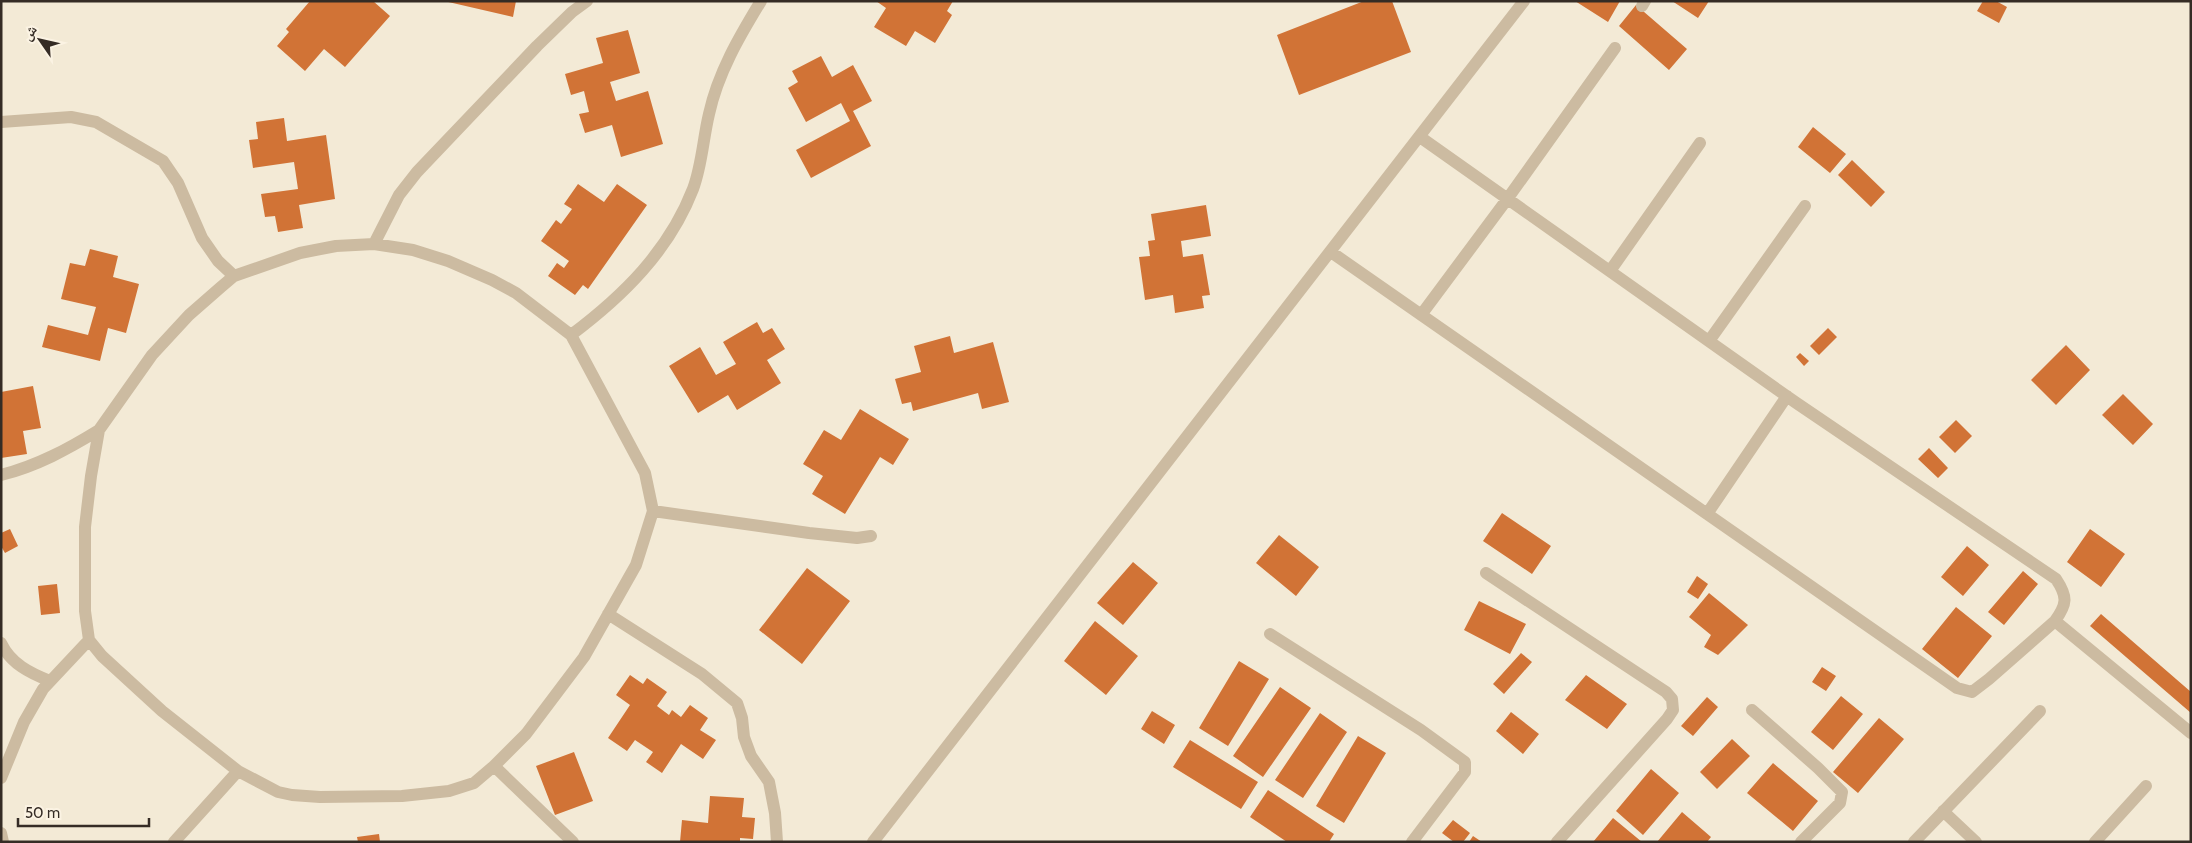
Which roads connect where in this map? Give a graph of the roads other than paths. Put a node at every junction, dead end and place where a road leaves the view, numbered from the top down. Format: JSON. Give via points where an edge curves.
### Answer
{"nodes":[{"id":1,"x":587,"y":1,"type":"edge"},
{"id":2,"x":760,"y":1,"type":"edge"},
{"id":3,"x":1524,"y":1,"type":"edge"},
{"id":4,"x":1616,"y":48,"type":"dead end"},
{"id":5,"x":1,"y":122,"type":"edge"},
{"id":6,"x":1420,"y":136,"type":"junction"},
{"id":7,"x":1700,"y":143,"type":"dead end"},
{"id":8,"x":1508,"y":198,"type":"junction"},
{"id":9,"x":1805,"y":206,"type":"dead end"},
{"id":10,"x":374,"y":244,"type":"junction"},
{"id":11,"x":1331,"y":252,"type":"junction"},
{"id":12,"x":1610,"y":270,"type":"junction"},
{"id":13,"x":234,"y":276,"type":"junction"},
{"id":14,"x":1421,"y":315,"type":"junction"},
{"id":15,"x":571,"y":335,"type":"junction"},
{"id":16,"x":1709,"y":341,"type":"junction"},
{"id":17,"x":1787,"y":396,"type":"junction"},
{"id":18,"x":99,"y":430,"type":"junction"},
{"id":19,"x":1,"y":475,"type":"edge"},
{"id":20,"x":653,"y":511,"type":"junction"},
{"id":21,"x":1706,"y":514,"type":"junction"},
{"id":22,"x":871,"y":536,"type":"dead end"},
{"id":23,"x":1486,"y":573,"type":"dead end"},
{"id":24,"x":608,"y":614,"type":"junction"},
{"id":25,"x":2055,"y":621,"type":"junction"},
{"id":26,"x":1270,"y":634,"type":"dead end"},
{"id":27,"x":89,"y":640,"type":"junction"},
{"id":28,"x":1,"y":643,"type":"edge"},
{"id":29,"x":50,"y":681,"type":"junction"},
{"id":30,"x":1752,"y":710,"type":"dead end"},
{"id":31,"x":2040,"y":711,"type":"dead end"},
{"id":32,"x":2191,"y":733,"type":"edge"},
{"id":33,"x":494,"y":766,"type":"junction"},
{"id":34,"x":238,"y":772,"type":"junction"},
{"id":35,"x":1,"y":778,"type":"edge"},
{"id":36,"x":2146,"y":786,"type":"dead end"},
{"id":37,"x":1943,"y":810,"type":"junction"},
{"id":38,"x":1,"y":833,"type":"edge"},
{"id":39,"x":3,"y":842,"type":"edge"},
{"id":40,"x":174,"y":842,"type":"edge"},
{"id":41,"x":573,"y":842,"type":"edge"},
{"id":42,"x":777,"y":842,"type":"edge"},
{"id":43,"x":873,"y":842,"type":"edge"},
{"id":44,"x":1412,"y":842,"type":"edge"},
{"id":45,"x":1557,"y":842,"type":"edge"},
{"id":46,"x":1801,"y":842,"type":"edge"},
{"id":47,"x":1914,"y":842,"type":"edge"},
{"id":48,"x":1976,"y":842,"type":"edge"},
{"id":49,"x":2095,"y":842,"type":"edge"}],
"edges":[{"from":1,"to":10,"type":"street","via":[[537,46],[417,172],[399,195]]},
{"from":2,"to":15,"type":"street","via":[[722,71],[709,114],[694,188],[679,218],[658,253],[632,284],[606,309]]},
{"from":3,"to":6,"type":"street"},
{"from":4,"to":8,"type":"street"},
{"from":5,"to":13,"type":"street","via":[[71,117],[96,122],[163,161],[178,183],[202,238],[218,261]]},
{"from":6,"to":8,"type":"street"},
{"from":6,"to":11,"type":"street"},
{"from":7,"to":12,"type":"street"},
{"from":8,"to":12,"type":"street"},
{"from":8,"to":14,"type":"street"},
{"from":9,"to":16,"type":"street"},
{"from":10,"to":13,"type":"street","via":[[336,246],[300,253]]},
{"from":10,"to":15,"type":"street","via":[[412,250],[492,280],[516,293]]},
{"from":11,"to":14,"type":"street"},
{"from":11,"to":43,"type":"street"},
{"from":12,"to":16,"type":"street"},
{"from":13,"to":18,"type":"street","via":[[152,355]]},
{"from":14,"to":21,"type":"street"},
{"from":15,"to":20,"type":"street","via":[[645,473]]},
{"from":16,"to":17,"type":"street"},
{"from":17,"to":21,"type":"street"},
{"from":17,"to":25,"type":"street","via":[[2056,579],[2062,589],[2064,608]]},
{"from":18,"to":19,"type":"street","via":[[27,468]]},
{"from":18,"to":27,"type":"street","via":[[85,527],[85,611]]},
{"from":20,"to":22,"type":"street","via":[[809,534]]},
{"from":20,"to":24,"type":"street","via":[[636,565]]},
{"from":21,"to":25,"type":"street","via":[[1956,688],[1972,692]]},
{"from":23,"to":45,"type":"street","via":[[1672,699],[1673,710],[1667,719]]},
{"from":24,"to":33,"type":"street","via":[[584,657],[526,734]]},
{"from":24,"to":42,"type":"street","via":[[702,674],[737,704],[751,756],[768,782]]},
{"from":25,"to":32,"type":"street"},
{"from":26,"to":44,"type":"street","via":[[1465,762],[1465,772]]},
{"from":27,"to":29,"type":"street"},
{"from":27,"to":34,"type":"street","via":[[162,711]]},
{"from":28,"to":29,"type":"street","via":[[23,669]]},
{"from":29,"to":35,"type":"street","via":[[24,722]]},
{"from":30,"to":46,"type":"street","via":[[1842,792],[1840,803]]},
{"from":31,"to":37,"type":"street"},
{"from":33,"to":34,"type":"street","via":[[474,783],[449,791],[402,796],[320,797],[278,792]]},
{"from":33,"to":41,"type":"street"},
{"from":34,"to":40,"type":"street"},
{"from":36,"to":49,"type":"street"},
{"from":37,"to":47,"type":"street"},
{"from":37,"to":48,"type":"street"},
{"from":38,"to":39,"type":"street"}]}
